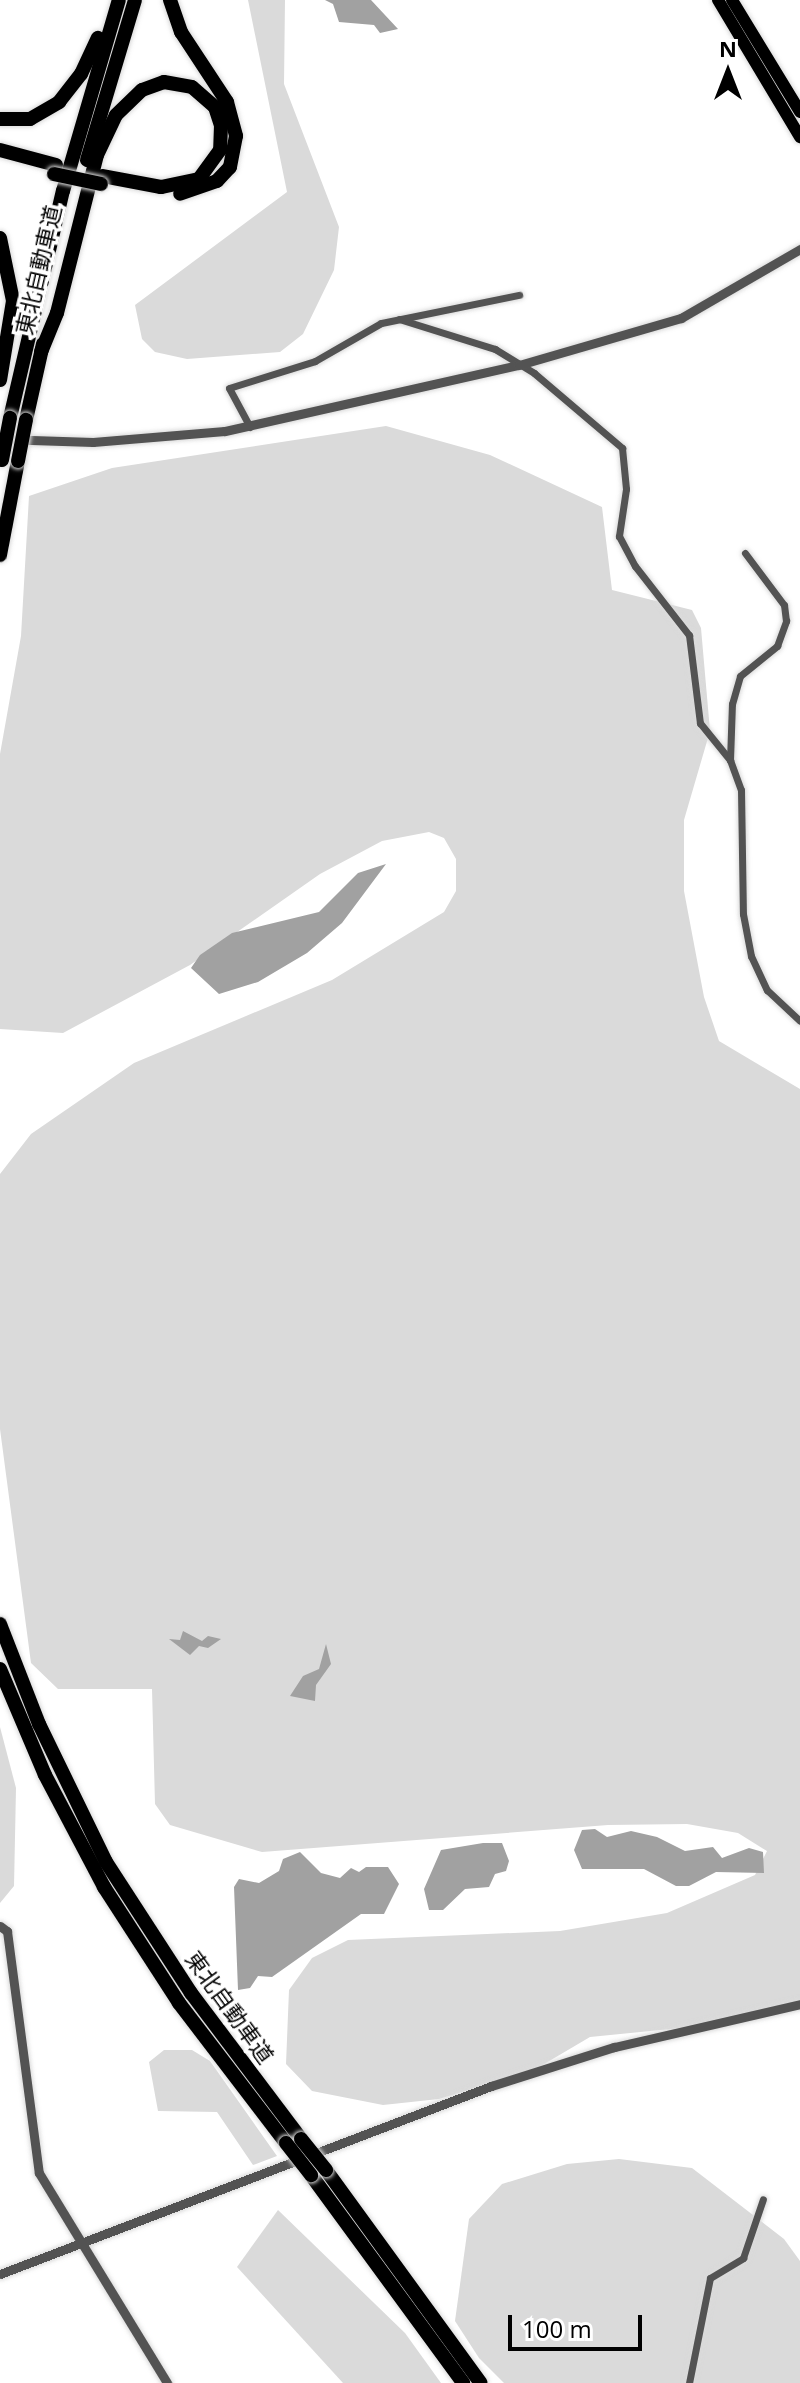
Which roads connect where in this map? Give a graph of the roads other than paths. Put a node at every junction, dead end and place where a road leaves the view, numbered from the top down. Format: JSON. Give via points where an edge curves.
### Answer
{"nodes":[{"id":1,"x":112,"y":0,"type":"edge"},
{"id":2,"x":119,"y":0,"type":"edge"},
{"id":3,"x":135,"y":0,"type":"edge"},
{"id":4,"x":170,"y":0,"type":"edge"},
{"id":5,"x":718,"y":0,"type":"edge"},
{"id":6,"x":732,"y":0,"type":"edge"},
{"id":7,"x":800,"y":112,"type":"edge"},
{"id":8,"x":0,"y":119,"type":"edge"},
{"id":9,"x":800,"y":137,"type":"edge"},
{"id":10,"x":0,"y":150,"type":"edge"},
{"id":11,"x":0,"y":158,"type":"edge"},
{"id":12,"x":55,"y":169,"type":"junction"},
{"id":13,"x":102,"y":180,"type":"junction"},
{"id":14,"x":0,"y":238,"type":"edge"},
{"id":15,"x":800,"y":249,"type":"edge"},
{"id":16,"x":519,"y":295,"type":"dead end"},
{"id":17,"x":399,"y":319,"type":"junction"},
{"id":18,"x":41,"y":352,"type":"junction"},
{"id":19,"x":519,"y":365,"type":"junction"},
{"id":20,"x":0,"y":380,"type":"edge"},
{"id":21,"x":250,"y":427,"type":"junction"},
{"id":22,"x":0,"y":439,"type":"edge"},
{"id":23,"x":1,"y":465,"type":"edge"},
{"id":24,"x":745,"y":553,"type":"dead end"},
{"id":25,"x":0,"y":555,"type":"edge"},
{"id":26,"x":730,"y":760,"type":"junction"},
{"id":27,"x":800,"y":1021,"type":"edge"},
{"id":28,"x":0,"y":1624,"type":"edge"},
{"id":29,"x":0,"y":1669,"type":"edge"},
{"id":30,"x":0,"y":1926,"type":"edge"},
{"id":31,"x":800,"y":2004,"type":"edge"},
{"id":32,"x":763,"y":2199,"type":"dead end"},
{"id":33,"x":81,"y":2245,"type":"junction"},
{"id":34,"x":0,"y":2274,"type":"edge"},
{"id":35,"x":167,"y":2383,"type":"edge"},
{"id":36,"x":463,"y":2383,"type":"edge"},
{"id":37,"x":481,"y":2383,"type":"edge"},
{"id":38,"x":689,"y":2383,"type":"edge"}],
"edges":[{"from":1,"to":8,"type":"highway","via":[[72,88],[30,119]]},
{"from":2,"to":23,"type":"highway","name":"東北自動車道","bridge":true,"via":[[63,191]]},
{"from":3,"to":18,"type":"highway","name":"東北自動車道","via":[[92,140]]},
{"from":4,"to":13,"type":"highway","via":[[181,32],[233,118],[230,167],[217,181],[174,196]]},
{"from":5,"to":9,"type":"main road"},
{"from":6,"to":7,"type":"main road"},
{"from":10,"to":12,"type":"highway"},
{"from":11,"to":12,"type":"highway"},
{"from":12,"to":13,"type":"highway","bridge":true},
{"from":13,"to":18,"type":"highway","via":[[161,187],[199,179],[220,150],[215,107],[192,87],[164,82],[142,90],[116,115],[97,155],[57,313]]},
{"from":14,"to":20,"type":"highway","via":[[13,301]]},
{"from":15,"to":19,"type":"street","via":[[681,318]]},
{"from":16,"to":17,"type":"street"},
{"from":17,"to":19,"type":"street","via":[[473,338]]},
{"from":17,"to":21,"type":"street","via":[[381,323],[315,361],[229,388]]},
{"from":18,"to":25,"type":"highway","name":"東北自動車道","bridge":true},
{"from":19,"to":21,"type":"street"},
{"from":19,"to":26,"type":"street","via":[[622,448],[626,489],[619,536],[635,566],[689,635],[700,723]]},
{"from":21,"to":22,"type":"street","via":[[165,439]]},
{"from":24,"to":26,"type":"street","via":[[784,605],[786,621],[777,646],[740,676],[732,704]]},
{"from":26,"to":27,"type":"street","via":[[741,790],[743,914],[751,956],[767,990]]},
{"from":28,"to":37,"type":"highway","name":"東北自動車道","bridge":true,"via":[[39,1724],[106,1862],[191,1993]]},
{"from":29,"to":36,"type":"highway","name":"東北自動車道","bridge":true,"via":[[45,1775],[104,1887],[179,2003]]},
{"from":30,"to":33,"type":"street","via":[[7,1931],[39,2173]]},
{"from":31,"to":33,"type":"street","via":[[614,2047],[491,2086]]},
{"from":32,"to":38,"type":"street","via":[[743,2258],[710,2278]]},
{"from":33,"to":34,"type":"street"},
{"from":33,"to":35,"type":"street"}]}
